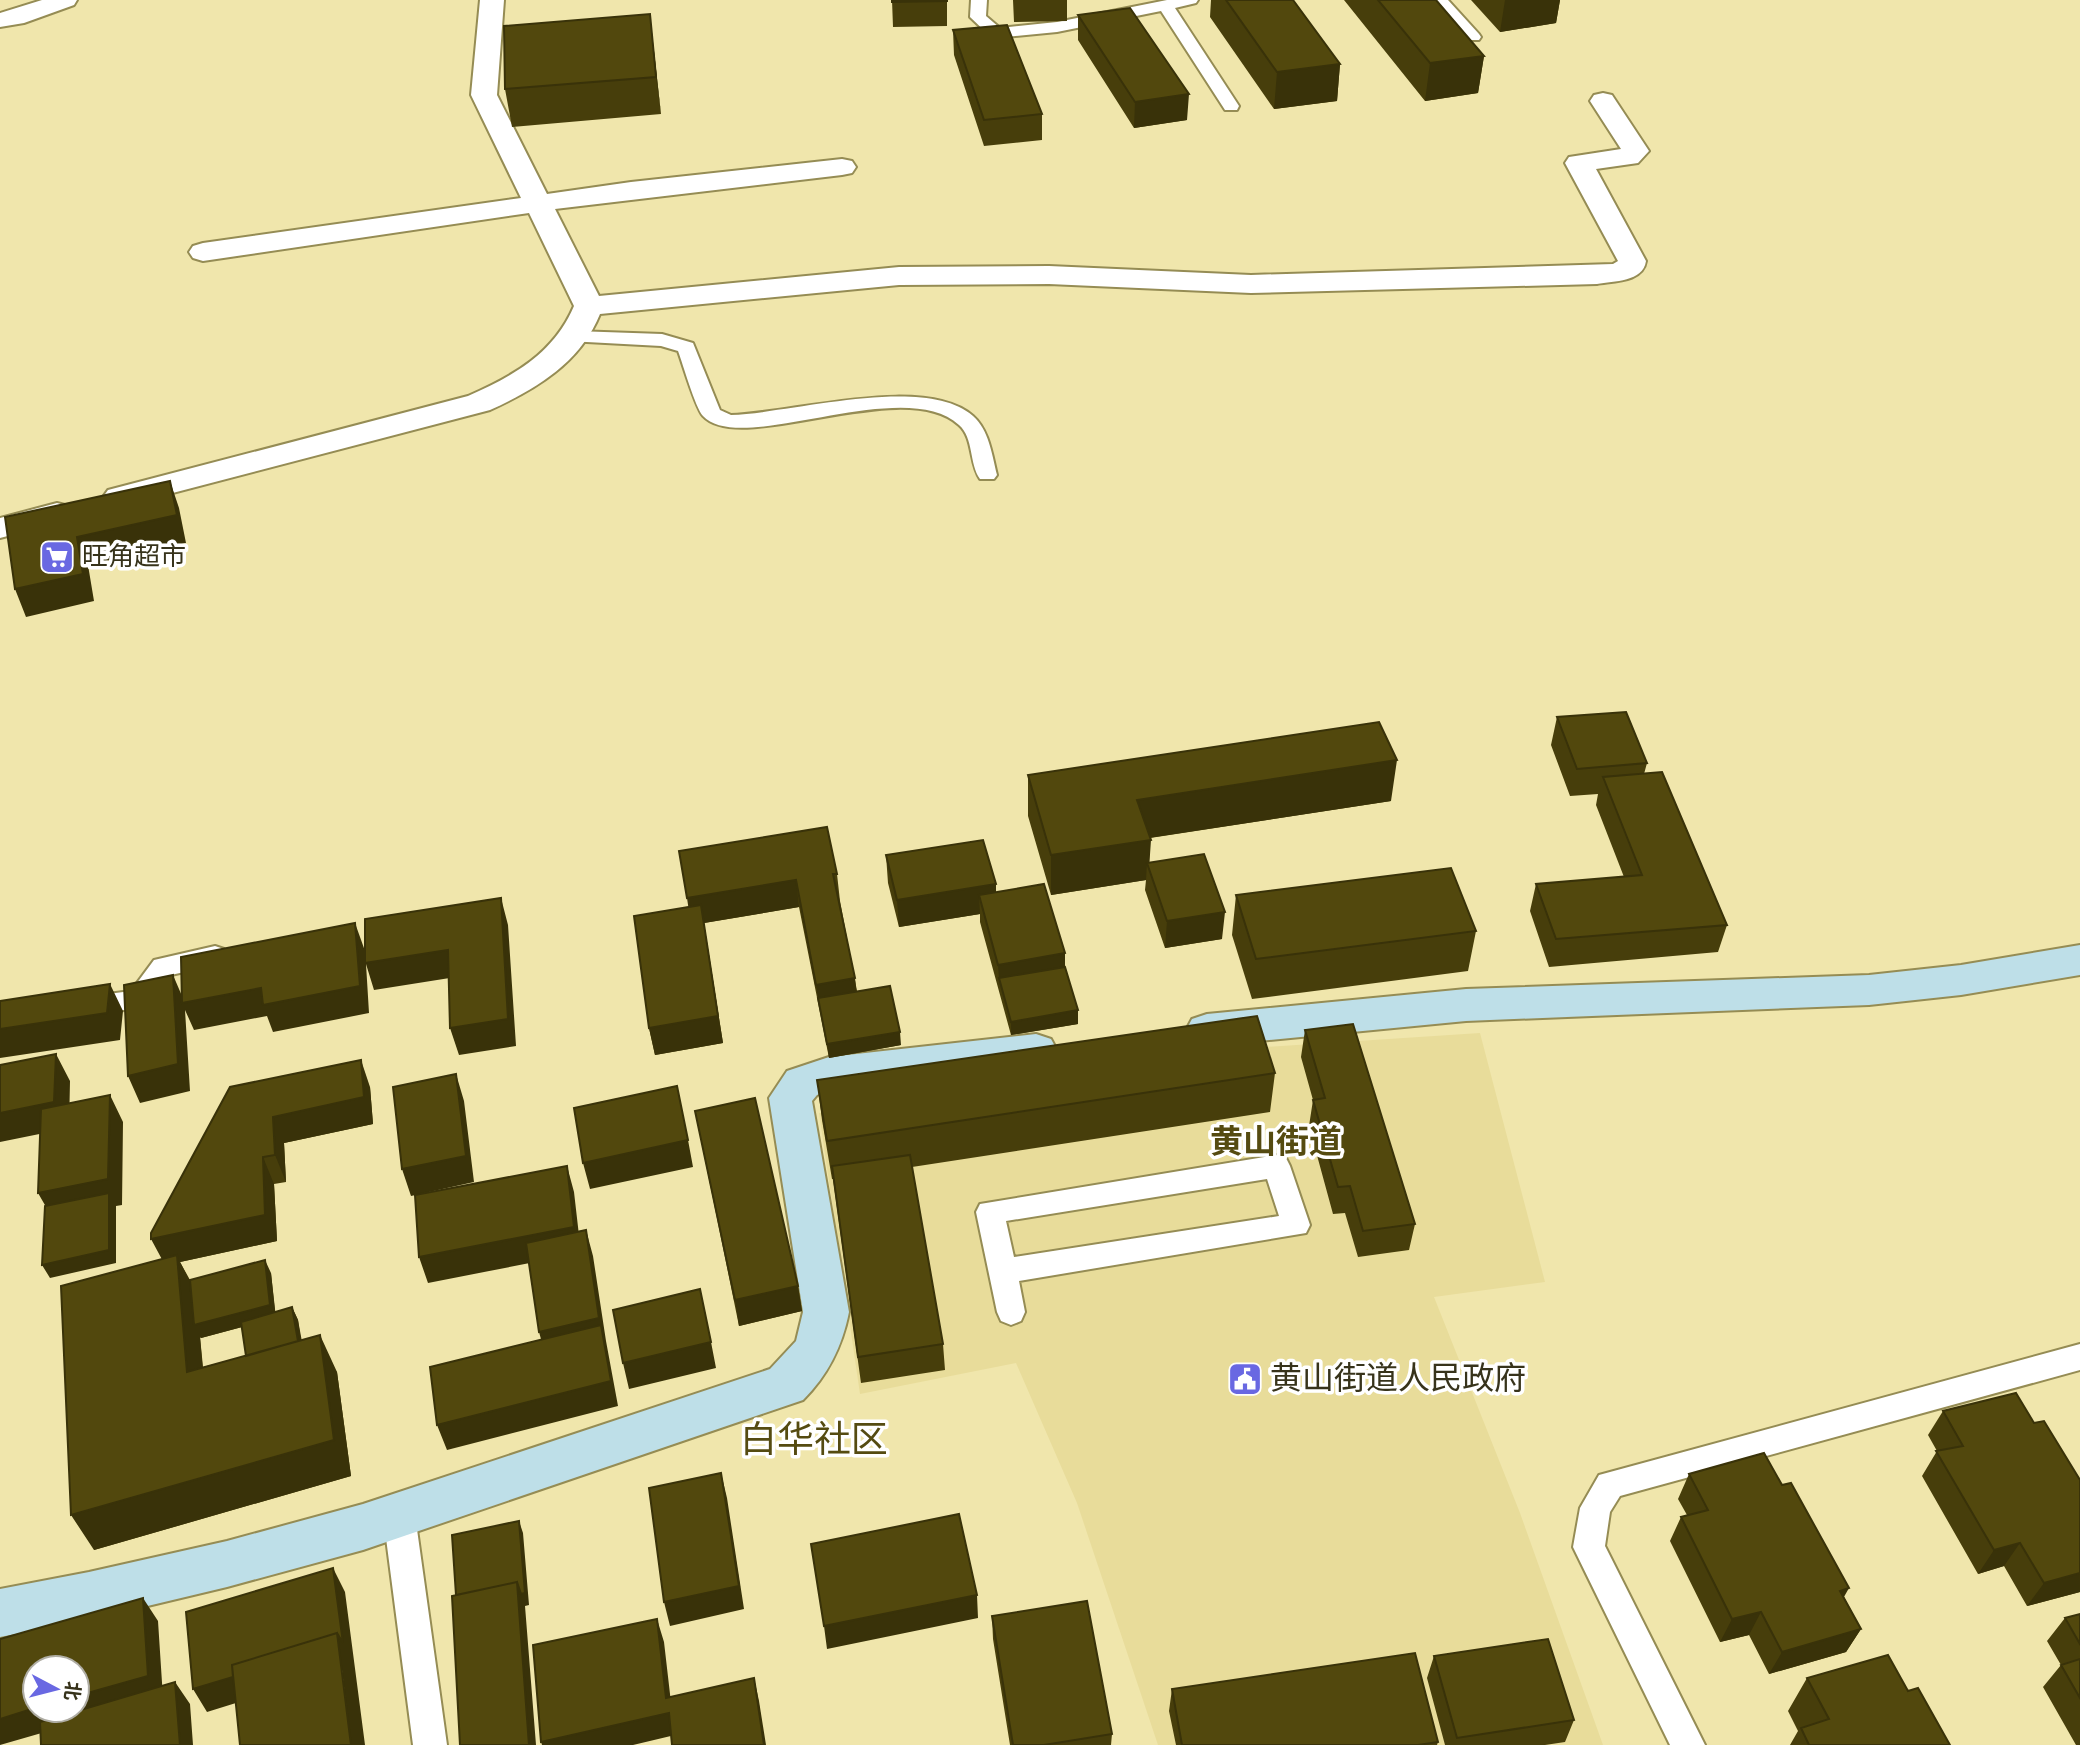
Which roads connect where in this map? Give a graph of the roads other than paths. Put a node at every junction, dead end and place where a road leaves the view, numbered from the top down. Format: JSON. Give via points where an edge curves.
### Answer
{"nodes":[{"id":1,"x":492,"y":0,"type":"edge"},
{"id":2,"x":979,"y":0,"type":"edge"},
{"id":3,"x":1099,"y":0,"type":"edge"},
{"id":4,"x":1190,"y":0,"type":"edge"},
{"id":5,"x":1438,"y":0,"type":"edge"},
{"id":6,"x":56,"y":2,"type":"edge"},
{"id":7,"x":1166,"y":5,"type":"junction"},
{"id":8,"x":1101,"y":18,"type":"junction"},
{"id":9,"x":5,"y":23,"type":"edge"},
{"id":10,"x":1473,"y":37,"type":"dead end"},
{"id":11,"x":1603,"y":101,"type":"dead end"},
{"id":12,"x":1231,"y":106,"type":"dead end"},
{"id":13,"x":842,"y":167,"type":"dead end"},
{"id":14,"x":538,"y":203,"type":"junction"},
{"id":15,"x":203,"y":252,"type":"dead end"},
{"id":16,"x":589,"y":306,"type":"junction"},
{"id":17,"x":575,"y":337,"type":"junction"},
{"id":18,"x":987,"y":475,"type":"dead end"},
{"id":19,"x":0,"y":528,"type":"edge"},
{"id":20,"x":238,"y":952,"type":"edge"},
{"id":21,"x":2080,"y":960,"type":"edge"},
{"id":22,"x":55,"y":1008,"type":"edge"},
{"id":23,"x":1167,"y":1035,"type":"edge"},
{"id":24,"x":1072,"y":1046,"type":"edge"},
{"id":25,"x":1003,"y":1272,"type":"junction"},
{"id":26,"x":1011,"y":1312,"type":"dead end"},
{"id":27,"x":2080,"y":1357,"type":"edge"},
{"id":28,"x":399,"y":1515,"type":"junction"},
{"id":29,"x":0,"y":1613,"type":"edge"},
{"id":30,"x":429,"y":1745,"type":"edge"},
{"id":31,"x":1688,"y":1745,"type":"edge"}],
"edges":[{"from":1,"to":14,"type":"street","via":[[484,95]]},
{"from":2,"to":8,"type":"lane","via":[[978,17],[996,33]]},
{"from":3,"to":8,"type":"lane"},
{"from":4,"to":7,"type":"lane"},
{"from":5,"to":10,"type":"lane"},
{"from":6,"to":9,"type":"street"},
{"from":7,"to":8,"type":"lane"},
{"from":7,"to":12,"type":"lane"},
{"from":11,"to":16,"type":"street","via":[[1636,151],[1629,157],[1579,163],[1632,261],[1631,267],[1619,272],[1251,284],[1049,275],[900,276]]},
{"from":13,"to":14,"type":"street"},
{"from":14,"to":15,"type":"street"},
{"from":14,"to":16,"type":"street"},
{"from":16,"to":17,"type":"street"},
{"from":17,"to":18,"type":"lane","via":[[662,340],[686,347],[711,413],[728,421],[899,402],[950,408],[966,418],[975,432]]},
{"from":17,"to":19,"type":"street","via":[[527,380],[479,403]]},
{"from":20,"to":22,"type":"lane","via":[[163,967],[138,999]]},
{"from":21,"to":23,"type":"street","via":[[1869,990],[1465,1005]]},
{"from":24,"to":28,"type":"street","via":[[829,1074],[802,1083],[790,1098],[825,1312],[820,1344],[806,1366],[786,1385]]},
{"from":25,"to":25,"type":"lane","via":[[1016,1269],[1296,1225],[1276,1166],[990,1212]]},
{"from":25,"to":26,"type":"lane"},
{"from":27,"to":31,"type":"lane","via":[[1610,1485],[1595,1508],[1589,1547]]},
{"from":28,"to":29,"type":"street","via":[[227,1564]]},
{"from":28,"to":30,"type":"lane"}]}
